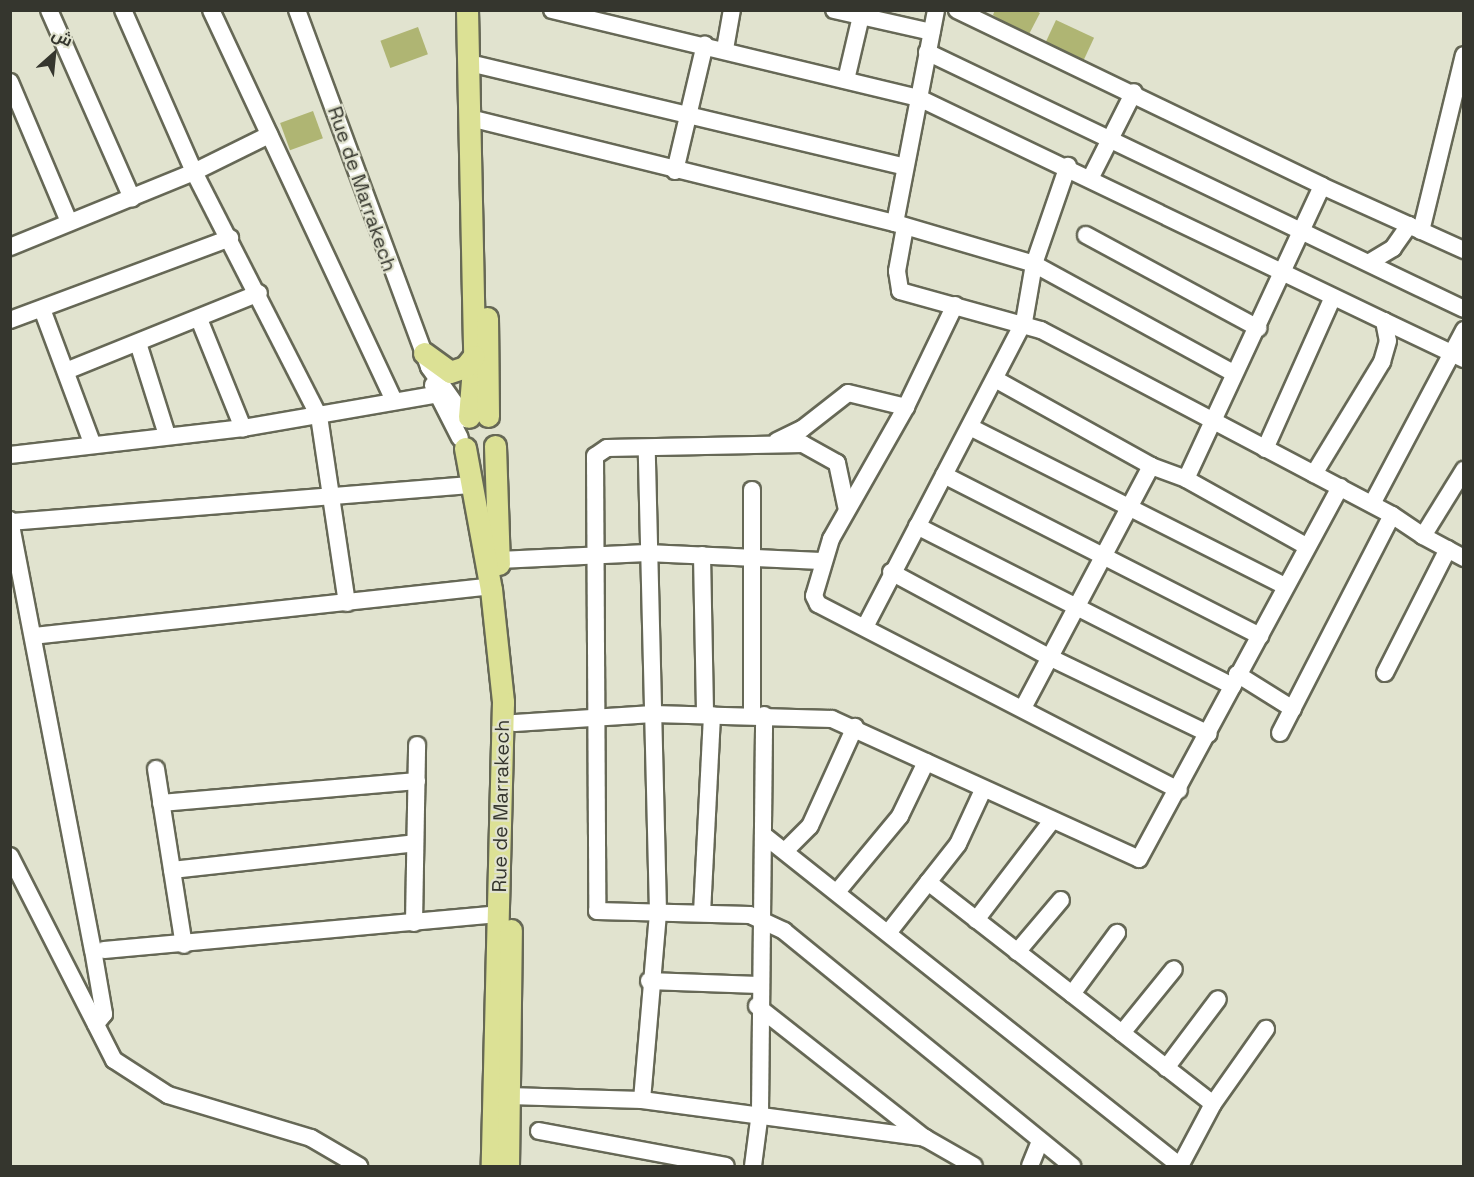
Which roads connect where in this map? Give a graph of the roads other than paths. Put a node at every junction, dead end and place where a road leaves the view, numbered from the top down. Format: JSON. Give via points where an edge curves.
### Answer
{"nodes":[{"id":1,"x":49,"y":10,"type":"edge"},
{"id":2,"x":123,"y":10,"type":"edge"},
{"id":3,"x":211,"y":10,"type":"edge"},
{"id":4,"x":297,"y":10,"type":"edge"},
{"id":5,"x":467,"y":10,"type":"edge"},
{"id":6,"x":476,"y":10,"type":"edge"},
{"id":7,"x":552,"y":10,"type":"edge"},
{"id":8,"x":732,"y":10,"type":"edge"},
{"id":9,"x":834,"y":10,"type":"edge"},
{"id":10,"x":936,"y":10,"type":"edge"},
{"id":11,"x":957,"y":10,"type":"edge"},
{"id":12,"x":861,"y":16,"type":"junction"},
{"id":13,"x":932,"y":32,"type":"junction"},
{"id":14,"x":705,"y":44,"type":"junction"},
{"id":15,"x":725,"y":49,"type":"junction"},
{"id":16,"x":927,"y":52,"type":"junction"},
{"id":17,"x":1464,"y":55,"type":"edge"},
{"id":18,"x":478,"y":65,"type":"junction"},
{"id":19,"x":846,"y":80,"type":"junction"},
{"id":20,"x":10,"y":82,"type":"edge"},
{"id":21,"x":1134,"y":92,"type":"junction"},
{"id":22,"x":919,"y":98,"type":"junction"},
{"id":23,"x":689,"y":112,"type":"junction"},
{"id":24,"x":478,"y":120,"type":"junction"},
{"id":25,"x":269,"y":135,"type":"junction"},
{"id":26,"x":1111,"y":138,"type":"junction"},
{"id":27,"x":906,"y":166,"type":"junction"},
{"id":28,"x":1068,"y":166,"type":"junction"},
{"id":29,"x":675,"y":171,"type":"junction"},
{"id":30,"x":194,"y":172,"type":"junction"},
{"id":31,"x":1091,"y":177,"type":"junction"},
{"id":32,"x":1322,"y":186,"type":"junction"},
{"id":33,"x":132,"y":198,"type":"junction"},
{"id":34,"x":69,"y":222,"type":"junction"},
{"id":35,"x":900,"y":225,"type":"junction"},
{"id":36,"x":1415,"y":228,"type":"junction"},
{"id":37,"x":1304,"y":229,"type":"junction"},
{"id":38,"x":1086,"y":235,"type":"dead end"},
{"id":39,"x":230,"y":238,"type":"junction"},
{"id":40,"x":10,"y":247,"type":"edge"},
{"id":41,"x":1464,"y":250,"type":"edge"},
{"id":42,"x":1370,"y":262,"type":"junction"},
{"id":43,"x":1034,"y":264,"type":"junction"},
{"id":44,"x":1284,"y":275,"type":"junction"},
{"id":45,"x":259,"y":293,"type":"junction"},
{"id":46,"x":1332,"y":299,"type":"junction"},
{"id":47,"x":955,"y":305,"type":"junction"},
{"id":48,"x":42,"y":309,"type":"junction"},
{"id":49,"x":1464,"y":309,"type":"edge"},
{"id":50,"x":199,"y":319,"type":"junction"},
{"id":51,"x":10,"y":320,"type":"edge"},
{"id":52,"x":1384,"y":321,"type":"junction"},
{"id":53,"x":1024,"y":322,"type":"junction"},
{"id":54,"x":1258,"y":328,"type":"junction"},
{"id":55,"x":1464,"y":330,"type":"edge"},
{"id":56,"x":138,"y":343,"type":"junction"},
{"id":57,"x":474,"y":356,"type":"junction"},
{"id":58,"x":1458,"y":357,"type":"edge"},
{"id":59,"x":427,"y":360,"type":"junction"},
{"id":60,"x":66,"y":370,"type":"junction"},
{"id":61,"x":1233,"y":373,"type":"junction"},
{"id":62,"x":995,"y":379,"type":"junction"},
{"id":63,"x":435,"y":394,"type":"junction"},
{"id":64,"x":394,"y":401,"type":"junction"},
{"id":65,"x":906,"y":407,"type":"junction"},
{"id":66,"x":319,"y":416,"type":"junction"},
{"id":67,"x":1212,"y":422,"type":"junction"},
{"id":68,"x":970,"y":427,"type":"junction"},
{"id":69,"x":243,"y":428,"type":"junction"},
{"id":70,"x":470,"y":428,"type":"junction"},
{"id":71,"x":167,"y":435,"type":"junction"},
{"id":72,"x":774,"y":442,"type":"junction"},
{"id":73,"x":92,"y":443,"type":"junction"},
{"id":74,"x":495,"y":446,"type":"junction"},
{"id":75,"x":647,"y":449,"type":"junction"},
{"id":76,"x":1265,"y":449,"type":"junction"},
{"id":77,"x":10,"y":454,"type":"edge"},
{"id":78,"x":1151,"y":466,"type":"junction"},
{"id":79,"x":1464,"y":470,"type":"edge"},
{"id":80,"x":1314,"y":474,"type":"junction"},
{"id":81,"x":944,"y":475,"type":"junction"},
{"id":82,"x":1186,"y":479,"type":"junction"},
{"id":83,"x":472,"y":484,"type":"junction"},
{"id":84,"x":1340,"y":487,"type":"junction"},
{"id":85,"x":752,"y":490,"type":"dead end"},
{"id":86,"x":334,"y":495,"type":"junction"},
{"id":87,"x":1372,"y":504,"type":"junction"},
{"id":88,"x":1130,"y":506,"type":"junction"},
{"id":89,"x":847,"y":510,"type":"junction"},
{"id":90,"x":1392,"y":515,"type":"junction"},
{"id":91,"x":11,"y":521,"type":"edge"},
{"id":92,"x":917,"y":526,"type":"junction"},
{"id":93,"x":1424,"y":536,"type":"junction"},
{"id":94,"x":1306,"y":546,"type":"junction"},
{"id":95,"x":1448,"y":549,"type":"junction"},
{"id":96,"x":646,"y":553,"type":"junction"},
{"id":97,"x":594,"y":555,"type":"junction"},
{"id":98,"x":702,"y":555,"type":"junction"},
{"id":99,"x":1104,"y":555,"type":"junction"},
{"id":100,"x":753,"y":556,"type":"junction"},
{"id":101,"x":1464,"y":558,"type":"edge"},
{"id":102,"x":499,"y":560,"type":"junction"},
{"id":103,"x":821,"y":561,"type":"junction"},
{"id":104,"x":891,"y":572,"type":"junction"},
{"id":105,"x":491,"y":586,"type":"junction"},
{"id":106,"x":1285,"y":586,"type":"junction"},
{"id":107,"x":347,"y":603,"type":"junction"},
{"id":108,"x":1077,"y":607,"type":"junction"},
{"id":109,"x":866,"y":625,"type":"junction"},
{"id":110,"x":33,"y":636,"type":"junction"},
{"id":111,"x":1260,"y":636,"type":"junction"},
{"id":112,"x":1051,"y":658,"type":"junction"},
{"id":113,"x":1385,"y":673,"type":"dead end"},
{"id":114,"x":1235,"y":680,"type":"junction"},
{"id":115,"x":1023,"y":708,"type":"junction"},
{"id":116,"x":1293,"y":709,"type":"junction"},
{"id":117,"x":653,"y":714,"type":"junction"},
{"id":118,"x":597,"y":715,"type":"junction"},
{"id":119,"x":709,"y":715,"type":"junction"},
{"id":120,"x":758,"y":715,"type":"junction"},
{"id":121,"x":515,"y":723,"type":"junction"},
{"id":122,"x":855,"y":727,"type":"junction"},
{"id":123,"x":1280,"y":733,"type":"dead end"},
{"id":124,"x":1209,"y":734,"type":"junction"},
{"id":125,"x":417,"y":745,"type":"dead end"},
{"id":126,"x":926,"y":762,"type":"junction"},
{"id":127,"x":156,"y":769,"type":"dead end"},
{"id":128,"x":417,"y":781,"type":"junction"},
{"id":129,"x":983,"y":790,"type":"junction"},
{"id":130,"x":1179,"y":790,"type":"junction"},
{"id":131,"x":161,"y":803,"type":"junction"},
{"id":132,"x":1051,"y":822,"type":"junction"},
{"id":133,"x":766,"y":837,"type":"junction"},
{"id":134,"x":415,"y":843,"type":"junction"},
{"id":135,"x":785,"y":851,"type":"junction"},
{"id":136,"x":10,"y":855,"type":"edge"},
{"id":137,"x":172,"y":870,"type":"junction"},
{"id":138,"x":927,"y":882,"type":"junction"},
{"id":139,"x":837,"y":892,"type":"junction"},
{"id":140,"x":1061,"y":900,"type":"dead end"},
{"id":141,"x":658,"y":912,"type":"junction"},
{"id":142,"x":702,"y":913,"type":"junction"},
{"id":143,"x":498,"y":914,"type":"junction"},
{"id":144,"x":764,"y":920,"type":"junction"},
{"id":145,"x":976,"y":920,"type":"junction"},
{"id":146,"x":414,"y":923,"type":"junction"},
{"id":147,"x":888,"y":933,"type":"junction"},
{"id":148,"x":1117,"y":933,"type":"dead end"},
{"id":149,"x":183,"y":945,"type":"junction"},
{"id":150,"x":104,"y":950,"type":"dead end"},
{"id":151,"x":1017,"y":952,"type":"junction"},
{"id":152,"x":1174,"y":969,"type":"dead end"},
{"id":153,"x":649,"y":981,"type":"junction"},
{"id":154,"x":758,"y":985,"type":"junction"},
{"id":155,"x":1072,"y":994,"type":"junction"},
{"id":156,"x":1218,"y":999,"type":"dead end"},
{"id":157,"x":758,"y":1006,"type":"junction"},
{"id":158,"x":96,"y":1024,"type":"junction"},
{"id":159,"x":1266,"y":1029,"type":"dead end"},
{"id":160,"x":1122,"y":1033,"type":"junction"},
{"id":161,"x":1166,"y":1068,"type":"junction"},
{"id":162,"x":510,"y":1096,"type":"junction"},
{"id":163,"x":642,"y":1100,"type":"junction"},
{"id":164,"x":1213,"y":1104,"type":"junction"},
{"id":165,"x":759,"y":1119,"type":"junction"},
{"id":166,"x":539,"y":1131,"type":"dead end"},
{"id":167,"x":925,"y":1138,"type":"junction"},
{"id":168,"x":1040,"y":1142,"type":"junction"},
{"id":169,"x":359,"y":1167,"type":"edge"},
{"id":170,"x":492,"y":1167,"type":"edge"},
{"id":171,"x":508,"y":1167,"type":"edge"},
{"id":172,"x":726,"y":1167,"type":"edge"},
{"id":173,"x":753,"y":1167,"type":"edge"},
{"id":174,"x":974,"y":1167,"type":"edge"},
{"id":175,"x":1030,"y":1167,"type":"edge"},
{"id":176,"x":1072,"y":1167,"type":"edge"}],
"edges":[{"from":1,"to":33,"type":"street"},
{"from":2,"to":30,"type":"street"},
{"from":3,"to":25,"type":"street"},
{"from":4,"to":59,"type":"street","name":"Rue de Marrakech"},
{"from":5,"to":57,"type":"main road"},
{"from":6,"to":18,"type":"main road"},
{"from":7,"to":14,"type":"street"},
{"from":8,"to":15,"type":"street"},
{"from":9,"to":12,"type":"street"},
{"from":10,"to":13,"type":"street"},
{"from":11,"to":21,"type":"street"},
{"from":12,"to":13,"type":"street"},
{"from":12,"to":19,"type":"street"},
{"from":13,"to":16,"type":"street"},
{"from":14,"to":15,"type":"street"},
{"from":14,"to":23,"type":"street"},
{"from":15,"to":19,"type":"street"},
{"from":16,"to":22,"type":"street"},
{"from":16,"to":26,"type":"street"},
{"from":17,"to":36,"type":"street"},
{"from":18,"to":23,"type":"street"},
{"from":18,"to":24,"type":"main road"},
{"from":19,"to":22,"type":"street"},
{"from":20,"to":34,"type":"street"},
{"from":21,"to":26,"type":"street"},
{"from":21,"to":32,"type":"street"},
{"from":22,"to":27,"type":"street"},
{"from":22,"to":28,"type":"street"},
{"from":23,"to":27,"type":"street"},
{"from":23,"to":29,"type":"street"},
{"from":24,"to":29,"type":"street"},
{"from":24,"to":70,"type":"main road"},
{"from":25,"to":30,"type":"street"},
{"from":25,"to":64,"type":"street"},
{"from":26,"to":31,"type":"street"},
{"from":26,"to":37,"type":"street"},
{"from":27,"to":35,"type":"street"},
{"from":28,"to":31,"type":"street"},
{"from":28,"to":43,"type":"street"},
{"from":29,"to":35,"type":"street"},
{"from":30,"to":33,"type":"street"},
{"from":30,"to":39,"type":"street"},
{"from":31,"to":44,"type":"street"},
{"from":32,"to":36,"type":"street"},
{"from":32,"to":37,"type":"street"},
{"from":33,"to":34,"type":"street"},
{"from":34,"to":40,"type":"street"},
{"from":35,"to":43,"type":"street"},
{"from":35,"to":47,"type":"street","via":[[897,287]]},
{"from":36,"to":41,"type":"street"},
{"from":36,"to":42,"type":"street"},
{"from":37,"to":42,"type":"street"},
{"from":37,"to":44,"type":"street"},
{"from":38,"to":54,"type":"street"},
{"from":39,"to":45,"type":"street"},
{"from":39,"to":48,"type":"street"},
{"from":42,"to":49,"type":"street"},
{"from":43,"to":53,"type":"street"},
{"from":43,"to":61,"type":"street"},
{"from":44,"to":46,"type":"street"},
{"from":44,"to":54,"type":"street"},
{"from":45,"to":50,"type":"street"},
{"from":45,"to":66,"type":"street"},
{"from":46,"to":52,"type":"street"},
{"from":46,"to":76,"type":"street"},
{"from":47,"to":53,"type":"street"},
{"from":47,"to":65,"type":"street"},
{"from":48,"to":51,"type":"street"},
{"from":48,"to":60,"type":"street"},
{"from":50,"to":56,"type":"street"},
{"from":50,"to":69,"type":"street"},
{"from":52,"to":58,"type":"street"},
{"from":52,"to":80,"type":"street","via":[[1388,341],[1382,362]]},
{"from":53,"to":62,"type":"street"},
{"from":53,"to":67,"type":"street"},
{"from":54,"to":61,"type":"street"},
{"from":55,"to":58,"type":"street"},
{"from":56,"to":60,"type":"street"},
{"from":56,"to":71,"type":"street"},
{"from":57,"to":59,"type":"main road","via":[[465,367],[450,372]]},
{"from":57,"to":70,"type":"main road"},
{"from":58,"to":87,"type":"street"},
{"from":59,"to":63,"type":"street","name":"Rue de Marrakech"},
{"from":59,"to":70,"type":"street","name":"Rue de Marrakech"},
{"from":60,"to":73,"type":"street"},
{"from":61,"to":67,"type":"street"},
{"from":62,"to":68,"type":"street"},
{"from":62,"to":78,"type":"street"},
{"from":63,"to":64,"type":"street"},
{"from":63,"to":70,"type":"street","name":"Rue de Marrakech"},
{"from":64,"to":66,"type":"street"},
{"from":65,"to":72,"type":"street","via":[[848,393],[802,429]]},
{"from":65,"to":89,"type":"street"},
{"from":66,"to":69,"type":"street"},
{"from":66,"to":86,"type":"street"},
{"from":67,"to":76,"type":"street"},
{"from":67,"to":82,"type":"street"},
{"from":68,"to":81,"type":"street"},
{"from":68,"to":88,"type":"street"},
{"from":69,"to":71,"type":"street"},
{"from":70,"to":74,"type":"main road","via":[[480,454]]},
{"from":70,"to":74,"type":"main road","name":"Rue de Marrakech","via":[[499,430]]},
{"from":70,"to":83,"type":"main road","name":"Rue de Marrakech"},
{"from":71,"to":73,"type":"street"},
{"from":72,"to":75,"type":"street"},
{"from":72,"to":89,"type":"street","via":[[803,444],[832,456]]},
{"from":73,"to":77,"type":"street"},
{"from":74,"to":102,"type":"main road","name":"Rue de Marrakech"},
{"from":75,"to":96,"type":"street"},
{"from":75,"to":97,"type":"street","via":[[607,448],[595,456]]},
{"from":76,"to":80,"type":"street"},
{"from":78,"to":82,"type":"street"},
{"from":78,"to":88,"type":"street"},
{"from":79,"to":93,"type":"street"},
{"from":80,"to":84,"type":"street"},
{"from":81,"to":92,"type":"street"},
{"from":81,"to":99,"type":"street"},
{"from":82,"to":94,"type":"street"},
{"from":83,"to":86,"type":"street"},
{"from":83,"to":105,"type":"main road","name":"Rue de Marrakech"},
{"from":84,"to":87,"type":"street"},
{"from":84,"to":94,"type":"street"},
{"from":85,"to":100,"type":"street"},
{"from":86,"to":91,"type":"street"},
{"from":86,"to":107,"type":"street"},
{"from":87,"to":90,"type":"street"},
{"from":88,"to":99,"type":"street"},
{"from":88,"to":106,"type":"street"},
{"from":89,"to":103,"type":"street"},
{"from":90,"to":93,"type":"street"},
{"from":90,"to":116,"type":"street"},
{"from":91,"to":110,"type":"street"},
{"from":92,"to":104,"type":"street"},
{"from":92,"to":108,"type":"street"},
{"from":93,"to":95,"type":"street"},
{"from":94,"to":106,"type":"street"},
{"from":95,"to":101,"type":"street"},
{"from":95,"to":113,"type":"street"},
{"from":96,"to":97,"type":"street"},
{"from":96,"to":98,"type":"street"},
{"from":96,"to":117,"type":"street"},
{"from":97,"to":102,"type":"street"},
{"from":97,"to":118,"type":"street"},
{"from":98,"to":100,"type":"street"},
{"from":98,"to":119,"type":"street"},
{"from":99,"to":108,"type":"street"},
{"from":99,"to":111,"type":"street"},
{"from":100,"to":103,"type":"street"},
{"from":100,"to":120,"type":"street"},
{"from":102,"to":121,"type":"main road","name":"Rue de Marrakech"},
{"from":103,"to":109,"type":"street","via":[[813,590],[818,604]]},
{"from":104,"to":109,"type":"street"},
{"from":104,"to":112,"type":"street"},
{"from":105,"to":107,"type":"street"},
{"from":105,"to":143,"type":"main road","name":"Rue de Marrakech","via":[[502,702]]},
{"from":106,"to":111,"type":"street"},
{"from":107,"to":110,"type":"street"},
{"from":108,"to":112,"type":"street"},
{"from":108,"to":114,"type":"street"},
{"from":109,"to":115,"type":"street"},
{"from":110,"to":158,"type":"street","via":[[104,1014]]},
{"from":111,"to":114,"type":"street"},
{"from":112,"to":115,"type":"street"},
{"from":112,"to":124,"type":"street"},
{"from":114,"to":116,"type":"street"},
{"from":114,"to":124,"type":"street"},
{"from":115,"to":130,"type":"street"},
{"from":116,"to":123,"type":"street"},
{"from":117,"to":118,"type":"street"},
{"from":117,"to":119,"type":"street"},
{"from":117,"to":141,"type":"street"},
{"from":118,"to":121,"type":"street"},
{"from":118,"to":141,"type":"street","via":[[597,911]]},
{"from":119,"to":120,"type":"street"},
{"from":119,"to":142,"type":"street"},
{"from":120,"to":122,"type":"street","via":[[813,716]]},
{"from":120,"to":133,"type":"street"},
{"from":121,"to":162,"type":"main road","name":"Rue de Marrakech"},
{"from":122,"to":126,"type":"street"},
{"from":122,"to":135,"type":"street","via":[[810,826]]},
{"from":124,"to":130,"type":"street"},
{"from":125,"to":128,"type":"street"},
{"from":126,"to":129,"type":"street"},
{"from":126,"to":139,"type":"street","via":[[900,816]]},
{"from":127,"to":131,"type":"street"},
{"from":128,"to":131,"type":"street"},
{"from":128,"to":134,"type":"street"},
{"from":129,"to":132,"type":"street"},
{"from":129,"to":138,"type":"street","via":[[958,844]]},
{"from":130,"to":132,"type":"street","via":[[1139,859]]},
{"from":131,"to":137,"type":"street"},
{"from":132,"to":145,"type":"street"},
{"from":133,"to":135,"type":"street"},
{"from":133,"to":144,"type":"street"},
{"from":134,"to":137,"type":"street"},
{"from":134,"to":146,"type":"street"},
{"from":135,"to":139,"type":"street"},
{"from":136,"to":158,"type":"street"},
{"from":137,"to":149,"type":"street"},
{"from":138,"to":145,"type":"street"},
{"from":138,"to":147,"type":"street"},
{"from":139,"to":147,"type":"street"},
{"from":140,"to":151,"type":"street"},
{"from":141,"to":142,"type":"street"},
{"from":141,"to":153,"type":"street"},
{"from":142,"to":144,"type":"street"},
{"from":143,"to":146,"type":"street"},
{"from":143,"to":170,"type":"main road","name":"Rue de Marrakech"},
{"from":144,"to":154,"type":"street"},
{"from":144,"to":168,"type":"street","via":[[784,931]]},
{"from":145,"to":151,"type":"street"},
{"from":146,"to":149,"type":"street"},
{"from":147,"to":164,"type":"street","via":[[1180,1166]]},
{"from":148,"to":155,"type":"street"},
{"from":149,"to":150,"type":"street"},
{"from":151,"to":155,"type":"street"},
{"from":152,"to":160,"type":"street"},
{"from":153,"to":154,"type":"street"},
{"from":153,"to":163,"type":"street"},
{"from":154,"to":157,"type":"street"},
{"from":155,"to":160,"type":"street"},
{"from":156,"to":161,"type":"street"},
{"from":157,"to":165,"type":"street"},
{"from":157,"to":167,"type":"street"},
{"from":158,"to":169,"type":"street","via":[[114,1060],[151,1087],[311,1138]]},
{"from":159,"to":164,"type":"street"},
{"from":160,"to":161,"type":"street"},
{"from":161,"to":164,"type":"street"},
{"from":162,"to":163,"type":"street"},
{"from":162,"to":171,"type":"main road","name":"Rue de Marrakech"},
{"from":163,"to":165,"type":"street"},
{"from":165,"to":167,"type":"street"},
{"from":165,"to":173,"type":"street"},
{"from":166,"to":172,"type":"street"},
{"from":167,"to":174,"type":"street"},
{"from":168,"to":175,"type":"street"},
{"from":168,"to":176,"type":"street"}]}
